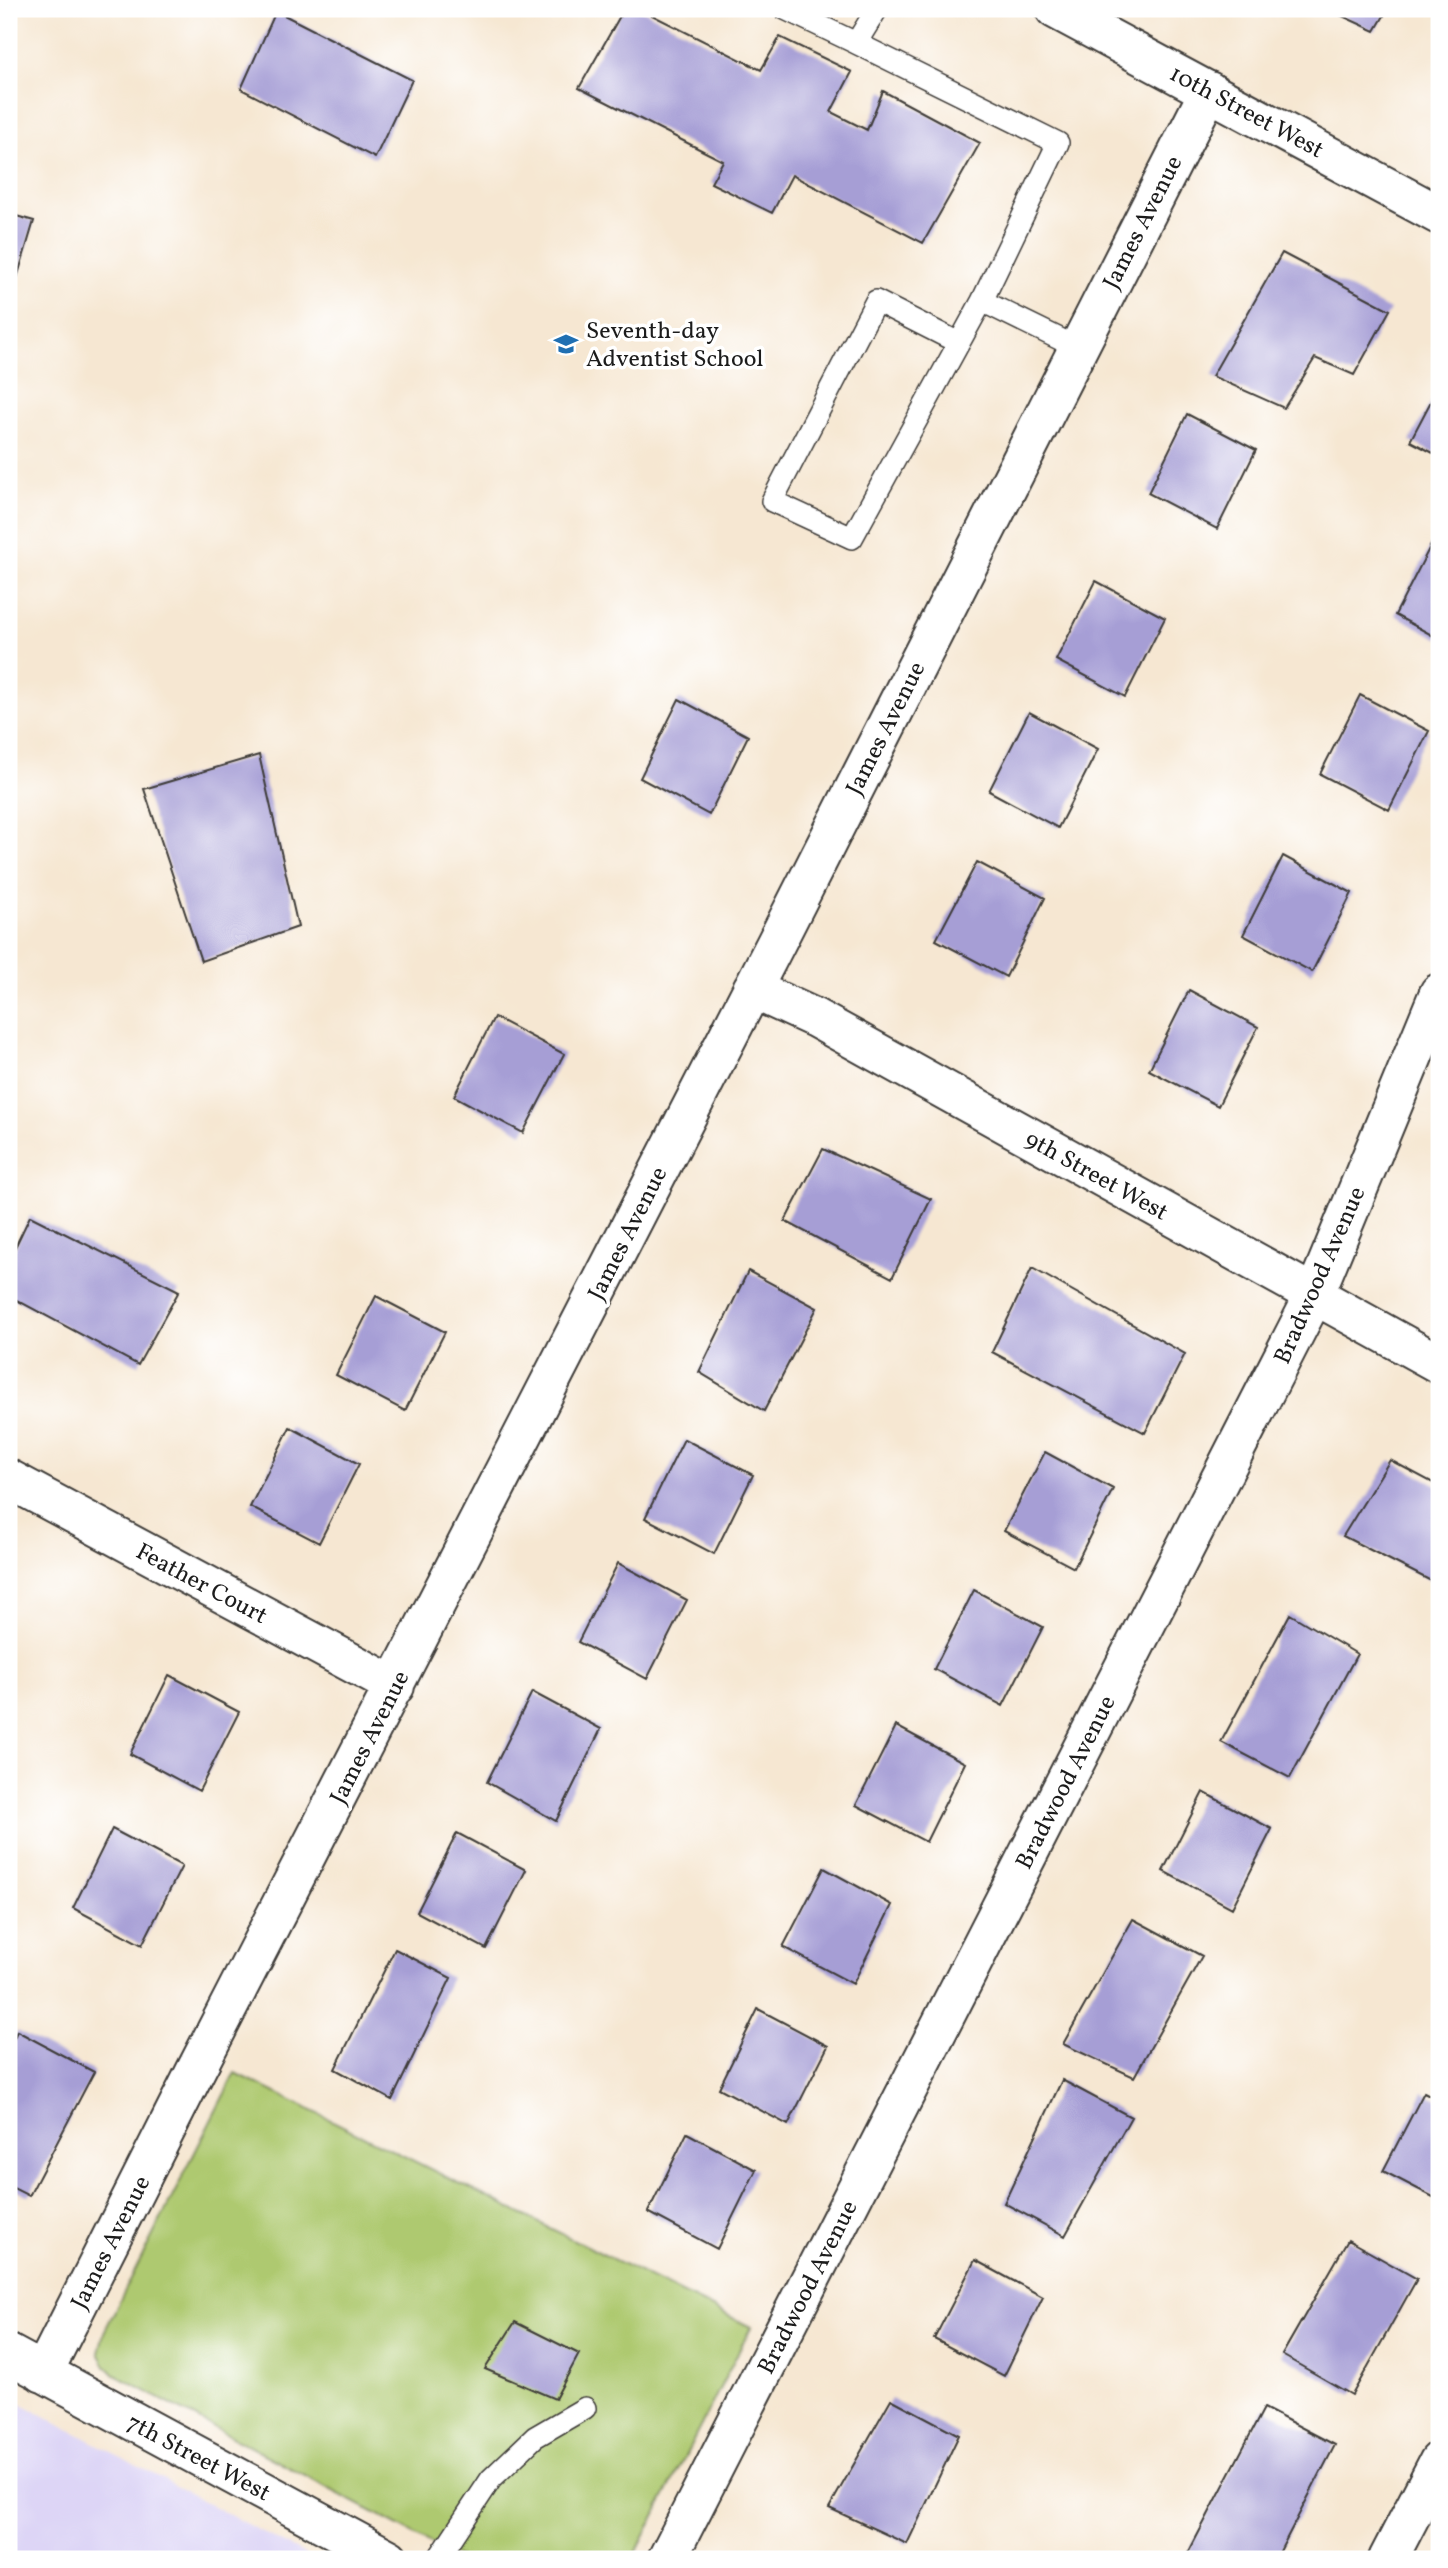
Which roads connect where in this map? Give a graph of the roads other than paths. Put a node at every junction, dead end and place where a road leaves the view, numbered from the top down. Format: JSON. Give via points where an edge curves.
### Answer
{"nodes":[{"id":1,"x":785,"y":9,"type":"edge"},
{"id":2,"x":877,"y":9,"type":"edge"},
{"id":3,"x":1055,"y":9,"type":"edge"},
{"id":4,"x":856,"y":43,"type":"junction"},
{"id":5,"x":1209,"y":91,"type":"junction"},
{"id":6,"x":1439,"y":215,"type":"edge"},
{"id":7,"x":982,"y":301,"type":"junction"},
{"id":8,"x":958,"y":343,"type":"junction"},
{"id":9,"x":1078,"y":348,"type":"junction"},
{"id":10,"x":752,"y":989,"type":"junction"},
{"id":11,"x":1439,"y":993,"type":"edge"},
{"id":12,"x":1314,"y":1296,"type":"junction"},
{"id":13,"x":1439,"y":1364,"type":"edge"},
{"id":14,"x":9,"y":1479,"type":"edge"},
{"id":15,"x":395,"y":1686,"type":"junction"},
{"id":16,"x":9,"y":2354,"type":"edge"},
{"id":17,"x":43,"y":2373,"type":"junction"},
{"id":18,"x":585,"y":2407,"type":"dead end"},
{"id":19,"x":1439,"y":2461,"type":"edge"},
{"id":20,"x":389,"y":2559,"type":"edge"},
{"id":21,"x":438,"y":2559,"type":"edge"},
{"id":22,"x":667,"y":2559,"type":"edge"},
{"id":23,"x":1388,"y":2559,"type":"edge"}],
"edges":[{"from":1,"to":4,"type":"lane"},
{"from":2,"to":4,"type":"lane"},
{"from":3,"to":5,"type":"street","name":"10th Street West"},
{"from":4,"to":7,"type":"lane","via":[[1058,144]]},
{"from":5,"to":6,"type":"street","name":"10th Street West"},
{"from":5,"to":9,"type":"street","name":"James Avenue"},
{"from":7,"to":8,"type":"lane"},
{"from":7,"to":9,"type":"lane"},
{"from":8,"to":8,"type":"lane","via":[[852,538],[772,500],[877,301]]},
{"from":9,"to":10,"type":"street","name":"James Avenue"},
{"from":10,"to":12,"type":"street","name":"9th Street West","via":[[828,1025]]},
{"from":10,"to":15,"type":"street","name":"James Avenue"},
{"from":11,"to":12,"type":"street","name":"Bradwood Avenue"},
{"from":12,"to":13,"type":"street","name":"9th Street West"},
{"from":12,"to":22,"type":"street","name":"Bradwood Avenue"},
{"from":14,"to":15,"type":"street","name":"Feather Court"},
{"from":15,"to":17,"type":"street","name":"James Avenue"},
{"from":16,"to":17,"type":"street","name":"7th Street West"},
{"from":17,"to":20,"type":"street","name":"7th Street West"},
{"from":18,"to":21,"type":"lane","via":[[535,2437],[491,2479]]},
{"from":19,"to":23,"type":"street"}]}
